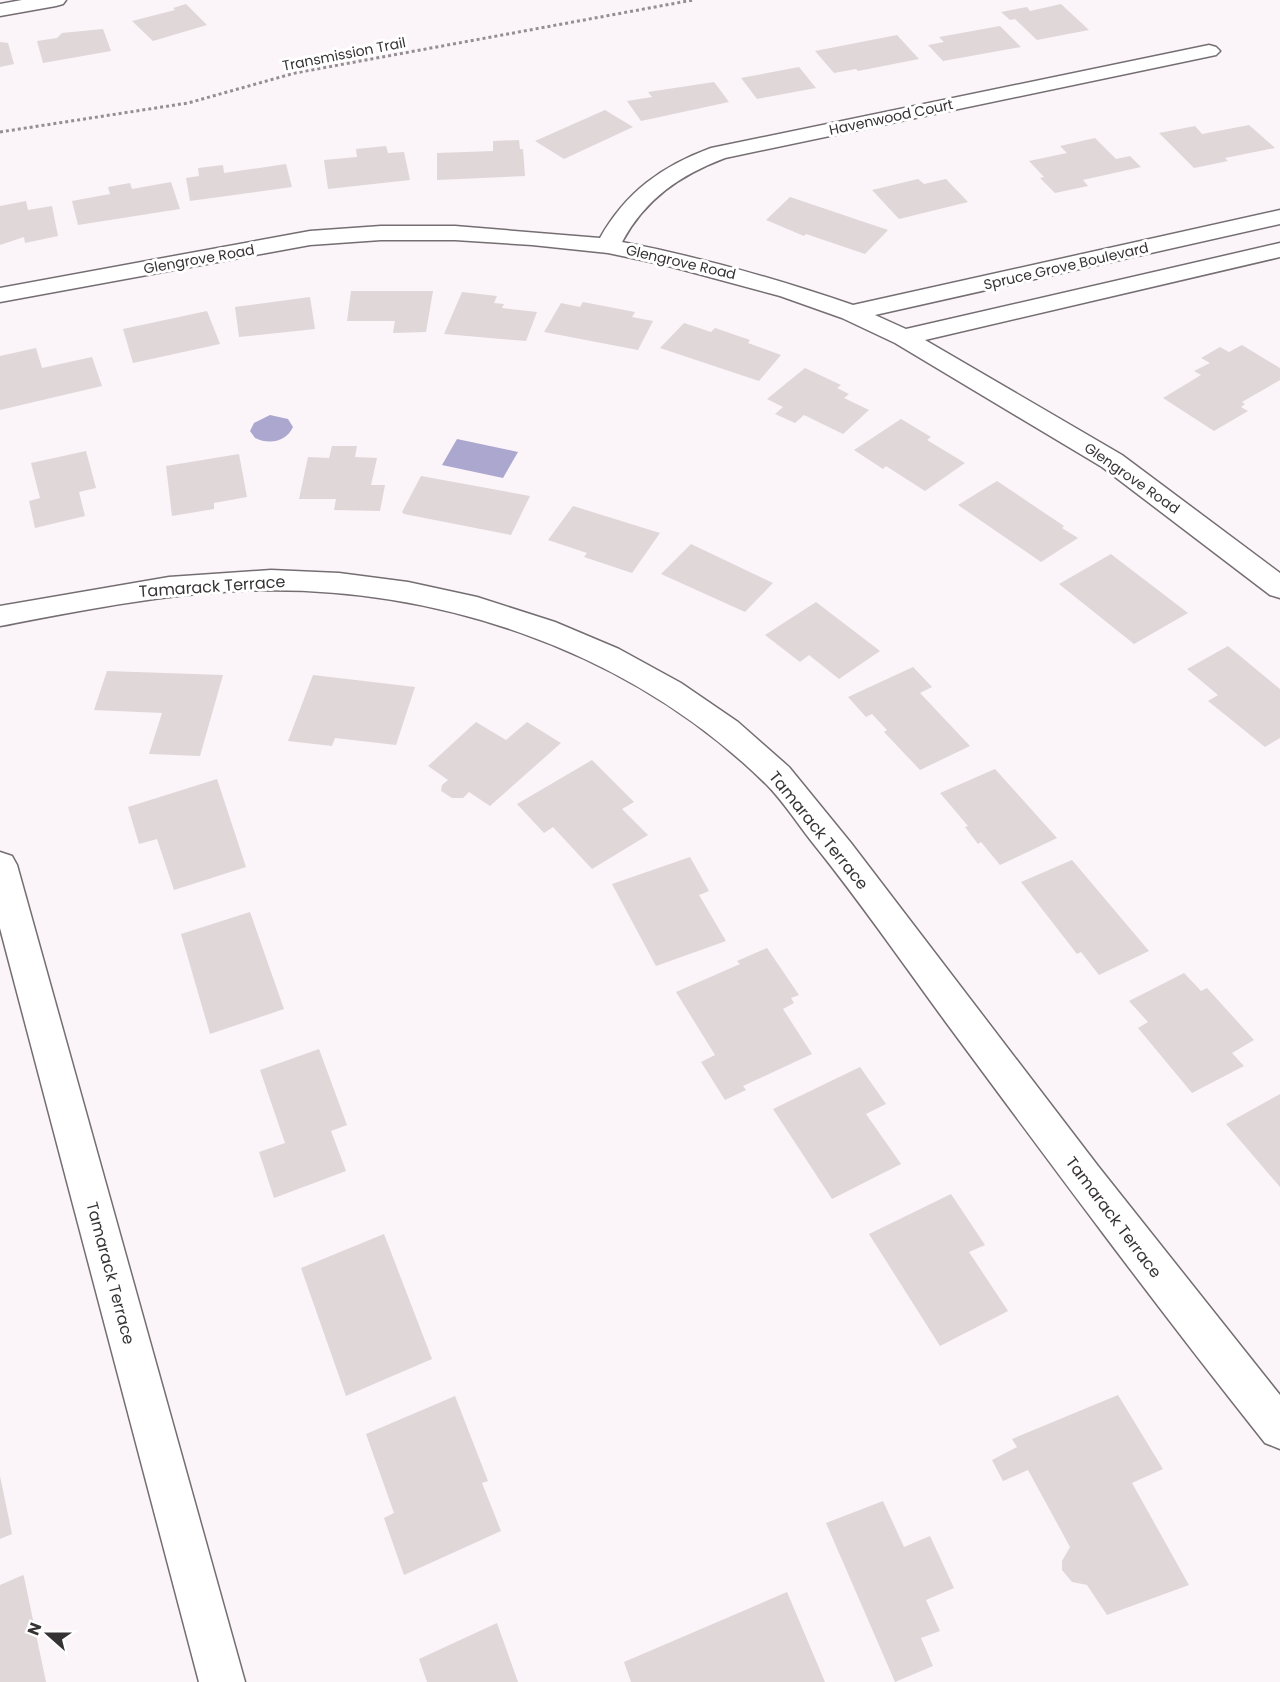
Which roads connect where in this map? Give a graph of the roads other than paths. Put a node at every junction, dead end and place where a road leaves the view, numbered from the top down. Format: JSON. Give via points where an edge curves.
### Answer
{"nodes":[{"id":1,"x":56,"y":0,"type":"edge"},
{"id":2,"x":0,"y":10,"type":"edge"},
{"id":3,"x":1209,"y":51,"type":"dead end"},
{"id":4,"x":1280,"y":217,"type":"edge"},
{"id":5,"x":608,"y":246,"type":"junction"},
{"id":6,"x":1280,"y":250,"type":"edge"},
{"id":7,"x":0,"y":295,"type":"edge"},
{"id":8,"x":851,"y":313,"type":"junction"},
{"id":9,"x":904,"y":338,"type":"junction"},
{"id":10,"x":1280,"y":588,"type":"edge"},
{"id":11,"x":0,"y":616,"type":"edge"},
{"id":12,"x":0,"y":865,"type":"edge"},
{"id":13,"x":1280,"y":1428,"type":"edge"},
{"id":14,"x":222,"y":1682,"type":"edge"}],
"edges":[{"from":1,"to":2,"type":"street"},
{"from":3,"to":5,"type":"street","name":"Havenwood Court","via":[[718,153],[656,183],[626,214]]},
{"from":4,"to":8,"type":"street","name":"Spruce Grove Boulevard"},
{"from":5,"to":7,"type":"street","name":"Glengrove Road","via":[[454,234],[381,233],[310,238]]},
{"from":5,"to":8,"type":"street","name":"Glengrove Road","via":[[726,272]]},
{"from":6,"to":9,"type":"street","name":"Spruce Grove Boulevard"},
{"from":8,"to":9,"type":"street","name":"Glengrove Road"},
{"from":9,"to":10,"type":"street","name":"Glengrove Road","via":[[1112,461]]},
{"from":11,"to":13,"type":"street","name":"Tamarack Terrace","via":[[104,594],[190,585],[270,580],[343,583],[415,594],[558,635],[629,667],[705,713],[778,777],[842,854],[1201,1332]]},
{"from":12,"to":14,"type":"street","name":"Tamarack Terrace"}]}
